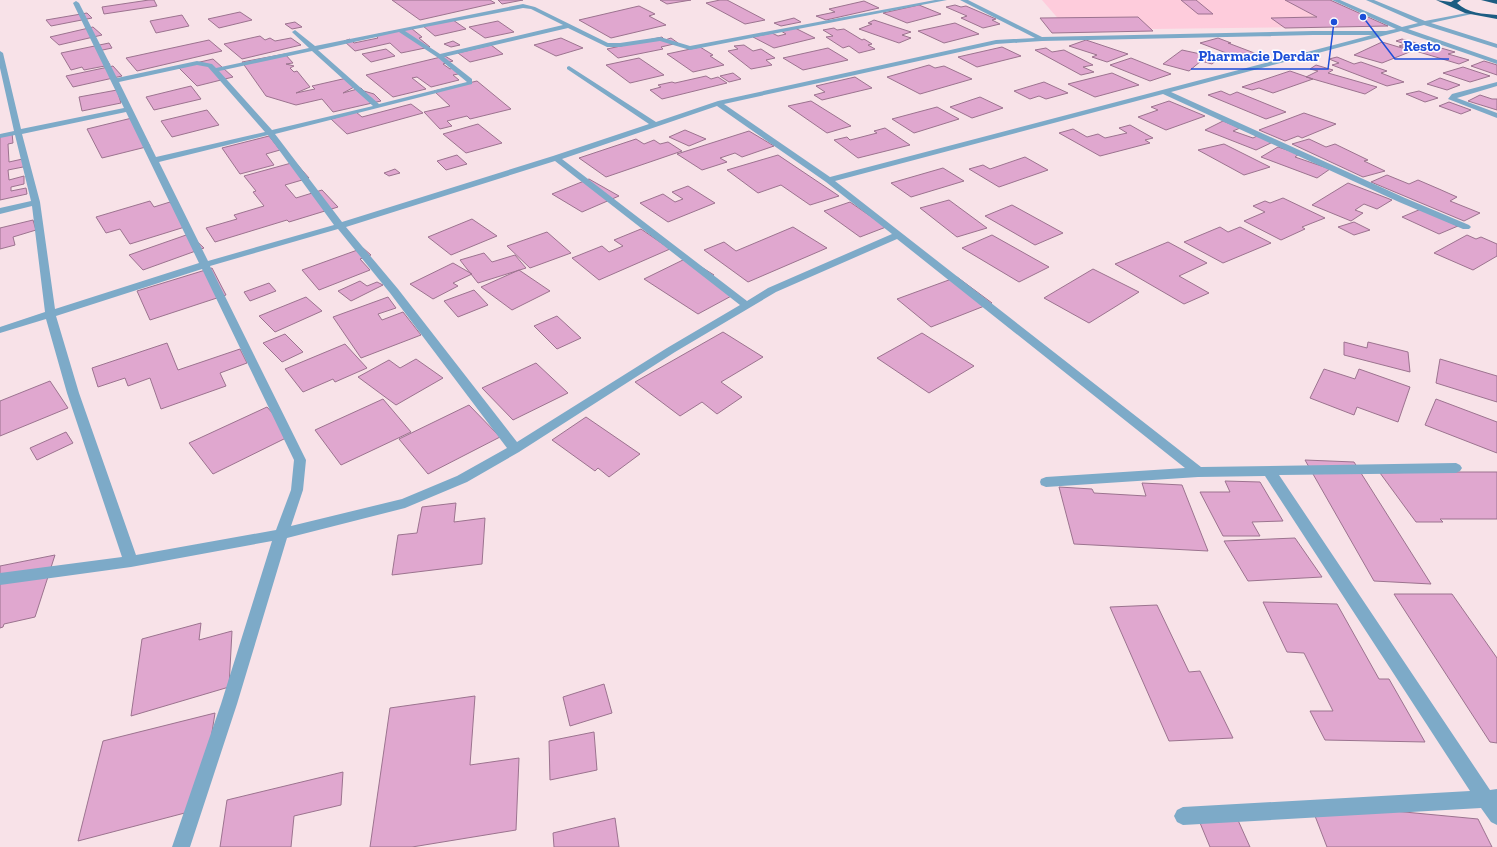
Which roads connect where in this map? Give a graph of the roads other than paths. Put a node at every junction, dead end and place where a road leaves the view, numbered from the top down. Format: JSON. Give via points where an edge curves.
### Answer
{"nodes":[{"id":1,"x":944,"y":0,"type":"edge"},
{"id":2,"x":963,"y":0,"type":"edge"},
{"id":3,"x":1335,"y":0,"type":"edge"},
{"id":4,"x":1369,"y":0,"type":"edge"},
{"id":5,"x":1439,"y":0,"type":"edge"},
{"id":6,"x":76,"y":2,"type":"dead end"},
{"id":7,"x":1456,"y":2,"type":"edge"},
{"id":8,"x":1470,"y":13,"type":"junction"},
{"id":9,"x":1497,"y":18,"type":"edge"},
{"id":10,"x":1424,"y":23,"type":"junction"},
{"id":11,"x":567,"y":26,"type":"junction"},
{"id":12,"x":1402,"y":29,"type":"junction"},
{"id":13,"x":400,"y":30,"type":"junction"},
{"id":14,"x":295,"y":32,"type":"dead end"},
{"id":15,"x":1386,"y":33,"type":"junction"},
{"id":16,"x":1042,"y":38,"type":"junction"},
{"id":17,"x":1497,"y":46,"type":"edge"},
{"id":18,"x":312,"y":49,"type":"junction"},
{"id":19,"x":0,"y":53,"type":"edge"},
{"id":20,"x":439,"y":56,"type":"junction"},
{"id":21,"x":1497,"y":62,"type":"edge"},
{"id":22,"x":569,"y":68,"type":"dead end"},
{"id":23,"x":214,"y":70,"type":"junction"},
{"id":24,"x":116,"y":81,"type":"junction"},
{"id":25,"x":1497,"y":84,"type":"edge"},
{"id":26,"x":1165,"y":92,"type":"junction"},
{"id":27,"x":718,"y":103,"type":"junction"},
{"id":28,"x":378,"y":107,"type":"junction"},
{"id":29,"x":128,"y":109,"type":"junction"},
{"id":30,"x":1497,"y":116,"type":"edge"},
{"id":31,"x":654,"y":124,"type":"junction"},
{"id":32,"x":18,"y":132,"type":"junction"},
{"id":33,"x":270,"y":133,"type":"junction"},
{"id":34,"x":0,"y":136,"type":"edge"},
{"id":35,"x":556,"y":158,"type":"junction"},
{"id":36,"x":155,"y":160,"type":"junction"},
{"id":37,"x":829,"y":180,"type":"junction"},
{"id":38,"x":36,"y":202,"type":"junction"},
{"id":39,"x":0,"y":211,"type":"edge"},
{"id":40,"x":340,"y":226,"type":"junction"},
{"id":41,"x":1466,"y":226,"type":"dead end"},
{"id":42,"x":898,"y":235,"type":"junction"},
{"id":43,"x":204,"y":265,"type":"junction"},
{"id":44,"x":746,"y":306,"type":"junction"},
{"id":45,"x":50,"y":314,"type":"junction"},
{"id":46,"x":0,"y":330,"type":"edge"},
{"id":47,"x":515,"y":449,"type":"junction"},
{"id":48,"x":1456,"y":468,"type":"dead end"},
{"id":49,"x":1268,"y":471,"type":"junction"},
{"id":50,"x":1198,"y":472,"type":"junction"},
{"id":51,"x":1046,"y":482,"type":"dead end"},
{"id":52,"x":281,"y":534,"type":"junction"},
{"id":53,"x":131,"y":561,"type":"junction"},
{"id":54,"x":0,"y":579,"type":"edge"},
{"id":55,"x":1491,"y":798,"type":"edge"},
{"id":56,"x":1183,"y":816,"type":"dead end"},
{"id":57,"x":1497,"y":816,"type":"edge"},
{"id":58,"x":181,"y":847,"type":"edge"}],
"edges":[{"from":1,"to":11,"type":"street","via":[[694,48],[660,39],[606,45]]},
{"from":2,"to":16,"type":"street"},
{"from":3,"to":12,"type":"street"},
{"from":4,"to":10,"type":"street"},
{"from":5,"to":7,"type":"highway"},
{"from":6,"to":24,"type":"street"},
{"from":7,"to":8,"type":"highway","via":[[1459,9]]},
{"from":8,"to":9,"type":"highway"},
{"from":8,"to":10,"type":"street"},
{"from":10,"to":12,"type":"street"},
{"from":10,"to":17,"type":"street"},
{"from":11,"to":13,"type":"street","via":[[533,8],[523,6]]},
{"from":11,"to":20,"type":"street"},
{"from":12,"to":15,"type":"street"},
{"from":12,"to":21,"type":"street"},
{"from":13,"to":18,"type":"street"},
{"from":13,"to":20,"type":"street"},
{"from":14,"to":18,"type":"street"},
{"from":15,"to":16,"type":"street"},
{"from":15,"to":26,"type":"street"},
{"from":16,"to":27,"type":"street","via":[[996,42]]},
{"from":18,"to":23,"type":"street"},
{"from":18,"to":28,"type":"street"},
{"from":19,"to":32,"type":"street"},
{"from":20,"to":28,"type":"street","via":[[470,82]]},
{"from":22,"to":31,"type":"street"},
{"from":23,"to":24,"type":"street","via":[[210,65],[201,63]]},
{"from":23,"to":33,"type":"street"},
{"from":24,"to":29,"type":"street"},
{"from":25,"to":30,"type":"street","via":[[1452,99]]},
{"from":26,"to":37,"type":"street"},
{"from":26,"to":41,"type":"street","via":[[1402,200]]},
{"from":27,"to":31,"type":"street"},
{"from":27,"to":37,"type":"street"},
{"from":28,"to":33,"type":"street"},
{"from":29,"to":32,"type":"street"},
{"from":29,"to":36,"type":"street"},
{"from":31,"to":35,"type":"street"},
{"from":32,"to":34,"type":"street"},
{"from":32,"to":38,"type":"street"},
{"from":33,"to":36,"type":"street"},
{"from":33,"to":40,"type":"street"},
{"from":35,"to":40,"type":"street"},
{"from":35,"to":44,"type":"street"},
{"from":36,"to":43,"type":"street"},
{"from":37,"to":42,"type":"street"},
{"from":38,"to":39,"type":"street"},
{"from":38,"to":45,"type":"street"},
{"from":40,"to":43,"type":"street"},
{"from":40,"to":47,"type":"street","via":[[394,291]]},
{"from":42,"to":44,"type":"street","via":[[778,287]]},
{"from":42,"to":50,"type":"street"},
{"from":43,"to":45,"type":"street"},
{"from":43,"to":52,"type":"street","via":[[300,460],[297,490]]},
{"from":44,"to":47,"type":"street","via":[[671,350]]},
{"from":45,"to":46,"type":"street"},
{"from":45,"to":53,"type":"street","via":[[73,393]]},
{"from":47,"to":52,"type":"street","via":[[462,479],[405,503]]},
{"from":48,"to":49,"type":"street"},
{"from":49,"to":50,"type":"street"},
{"from":49,"to":55,"type":"street"},
{"from":50,"to":51,"type":"street"},
{"from":52,"to":53,"type":"street"},
{"from":52,"to":58,"type":"street","via":[[229,704]]},
{"from":53,"to":54,"type":"street"},
{"from":55,"to":56,"type":"street"},
{"from":55,"to":57,"type":"street"}]}
